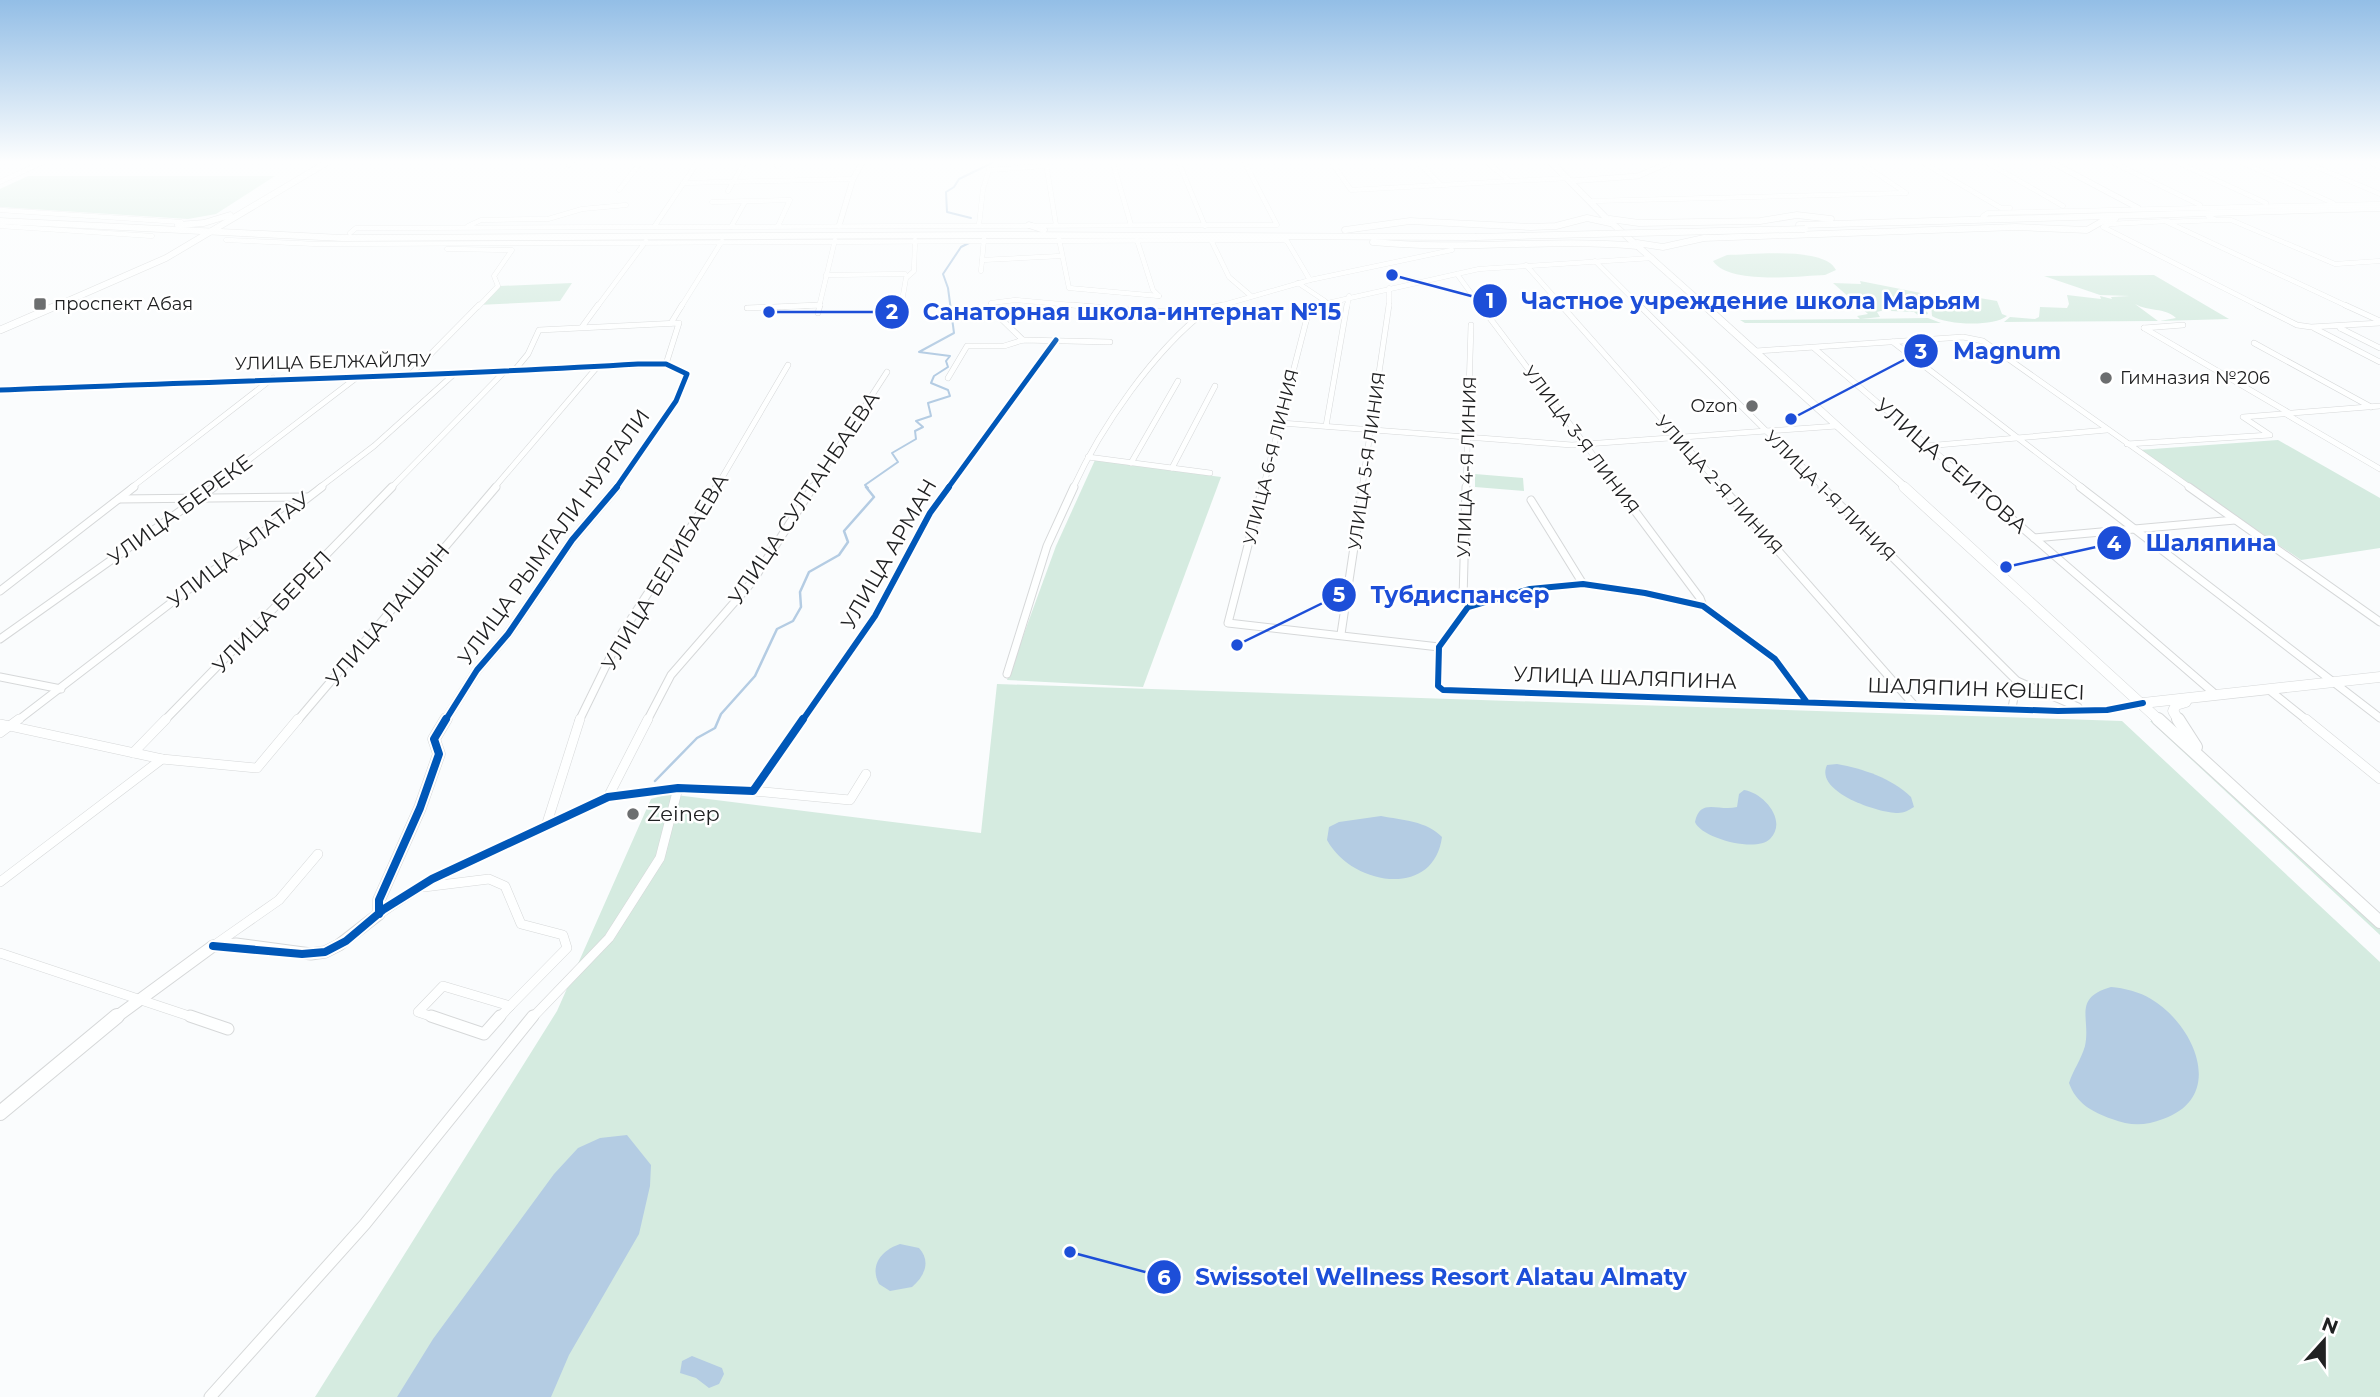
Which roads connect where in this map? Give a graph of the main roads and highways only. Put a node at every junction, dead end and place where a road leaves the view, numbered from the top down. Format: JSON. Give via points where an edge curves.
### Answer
{"nodes":[{"id":1,"x":127,"y":228,"type":"edge"},
{"id":2,"x":186,"y":228,"type":"edge"},
{"id":3,"x":213,"y":228,"type":"edge"},
{"id":4,"x":247,"y":228,"type":"edge"},
{"id":5,"x":836,"y":228,"type":"edge"},
{"id":6,"x":859,"y":228,"type":"edge"},
{"id":7,"x":1039,"y":228,"type":"edge"},
{"id":8,"x":1365,"y":228,"type":"edge"},
{"id":9,"x":1416,"y":228,"type":"edge"},
{"id":10,"x":1618,"y":228,"type":"edge"},
{"id":11,"x":1627,"y":228,"type":"edge"},
{"id":12,"x":1746,"y":228,"type":"edge"},
{"id":13,"x":1978,"y":228,"type":"edge"},
{"id":14,"x":2038,"y":228,"type":"edge"},
{"id":15,"x":2079,"y":228,"type":"edge"},
{"id":16,"x":2093,"y":228,"type":"edge"},
{"id":17,"x":218,"y":229,"type":"joint"},
{"id":18,"x":158,"y":230,"type":"junction"},
{"id":19,"x":1044,"y":230,"type":"junction"},
{"id":20,"x":2074,"y":230,"type":"junction"},
{"id":21,"x":209,"y":231,"type":"junction"},
{"id":22,"x":1343,"y":231,"type":"junction"},
{"id":23,"x":280,"y":232,"type":"junction"},
{"id":24,"x":199,"y":233,"type":"junction"},
{"id":25,"x":385,"y":233,"type":"junction"},
{"id":26,"x":750,"y":233,"type":"junction"},
{"id":27,"x":1231,"y":233,"type":"junction"},
{"id":28,"x":1250,"y":233,"type":"junction"},
{"id":29,"x":1428,"y":234,"type":"junction"},
{"id":30,"x":1624,"y":234,"type":"junction"},
{"id":31,"x":1035,"y":235,"type":"junction"},
{"id":32,"x":271,"y":236,"type":"junction"},
{"id":33,"x":1321,"y":236,"type":"junction"},
{"id":34,"x":379,"y":238,"type":"junction"},
{"id":35,"x":1024,"y":239,"type":"road end"},
{"id":36,"x":1633,"y":241,"type":"junction"},
{"id":37,"x":1605,"y":243,"type":"junction"},
{"id":38,"x":1423,"y":247,"type":"junction"},
{"id":39,"x":1639,"y":247,"type":"junction"},
{"id":40,"x":1668,"y":247,"type":"junction"},
{"id":41,"x":172,"y":249,"type":"junction"},
{"id":42,"x":185,"y":249,"type":"junction"},
{"id":43,"x":1662,"y":266,"type":"junction"},
{"id":44,"x":83,"y":289,"type":"junction"},
{"id":45,"x":96,"y":289,"type":"junction"},
{"id":46,"x":0,"y":324,"type":"edge"},
{"id":47,"x":0,"y":330,"type":"edge"},
{"id":48,"x":2380,"y":677,"type":"edge"},
{"id":49,"x":2215,"y":694,"type":"junction"},
{"id":50,"x":2143,"y":704,"type":"junction"},
{"id":51,"x":2210,"y":766,"type":"junction"},
{"id":52,"x":2380,"y":922,"type":"edge"}],
"edges":[{"from":1,"to":18,"type":"main road"},
{"from":2,"to":21,"type":"main road"},
{"from":3,"to":21,"type":"main road"},
{"from":4,"to":23,"type":"main road"},
{"from":5,"to":26,"type":"main road"},
{"from":6,"to":19,"type":"main road"},
{"from":7,"to":19,"type":"main road"},
{"from":8,"to":22,"type":"main road"},
{"from":9,"to":29,"type":"main road"},
{"from":10,"to":30,"type":"main road"},
{"from":11,"to":30,"type":"main road"},
{"from":12,"to":29,"type":"main road","bridge":true},
{"from":13,"to":40,"type":"main road","via":[[1704,237]]},
{"from":14,"to":20,"type":"main road"},
{"from":15,"to":20,"type":"main road"},
{"from":16,"to":20,"type":"main road"},
{"from":17,"to":21,"type":"main road"},
{"from":17,"to":23,"type":"main road"},
{"from":18,"to":24,"type":"main road"},
{"from":18,"to":41,"type":"main road","via":[[184,237]]},
{"from":19,"to":27,"type":"main road"},
{"from":21,"to":24,"type":"main road"},
{"from":21,"to":32,"type":"main road"},
{"from":21,"to":42,"type":"main road"},
{"from":22,"to":28,"type":"main road"},
{"from":22,"to":29,"type":"main road"},
{"from":23,"to":25,"type":"main road"},
{"from":24,"to":41,"type":"main road"},
{"from":25,"to":26,"type":"main road"},
{"from":25,"to":34,"type":"main road"},
{"from":26,"to":31,"type":"main road"},
{"from":26,"to":34,"type":"main road"},
{"from":27,"to":28,"type":"main road"},
{"from":27,"to":31,"type":"main road","via":[[1212,238]]},
{"from":28,"to":33,"type":"main road"},
{"from":29,"to":33,"type":"main road"},
{"from":29,"to":38,"type":"main road","via":[[1414,242]]},
{"from":30,"to":36,"type":"main road"},
{"from":30,"to":37,"type":"main road","via":[[1619,242]]},
{"from":31,"to":35,"type":"main road"},
{"from":32,"to":34,"type":"main road"},
{"from":32,"to":42,"type":"main road","via":[[218,237]]},
{"from":33,"to":38,"type":"main road"},
{"from":36,"to":39,"type":"main road"},
{"from":36,"to":40,"type":"main road"},
{"from":37,"to":38,"type":"main road"},
{"from":37,"to":39,"type":"main road"},
{"from":39,"to":43,"type":"main road"},
{"from":40,"to":43,"type":"main road","via":[[1659,257]]},
{"from":41,"to":44,"type":"main road"},
{"from":42,"to":45,"type":"main road"},
{"from":43,"to":50,"type":"main road"},
{"from":44,"to":45,"type":"main road"},
{"from":44,"to":46,"type":"main road"},
{"from":45,"to":47,"type":"main road"},
{"from":48,"to":49,"type":"main road","name":"ШАЛЯПИН КӨШЕСІ"},
{"from":49,"to":50,"type":"main road","name":"ШАЛЯПИН КӨШЕСІ"},
{"from":49,"to":51,"type":"main road","via":[[2176,705],[2173,711]]},
{"from":50,"to":51,"type":"main road"},
{"from":51,"to":52,"type":"main road"}]}
